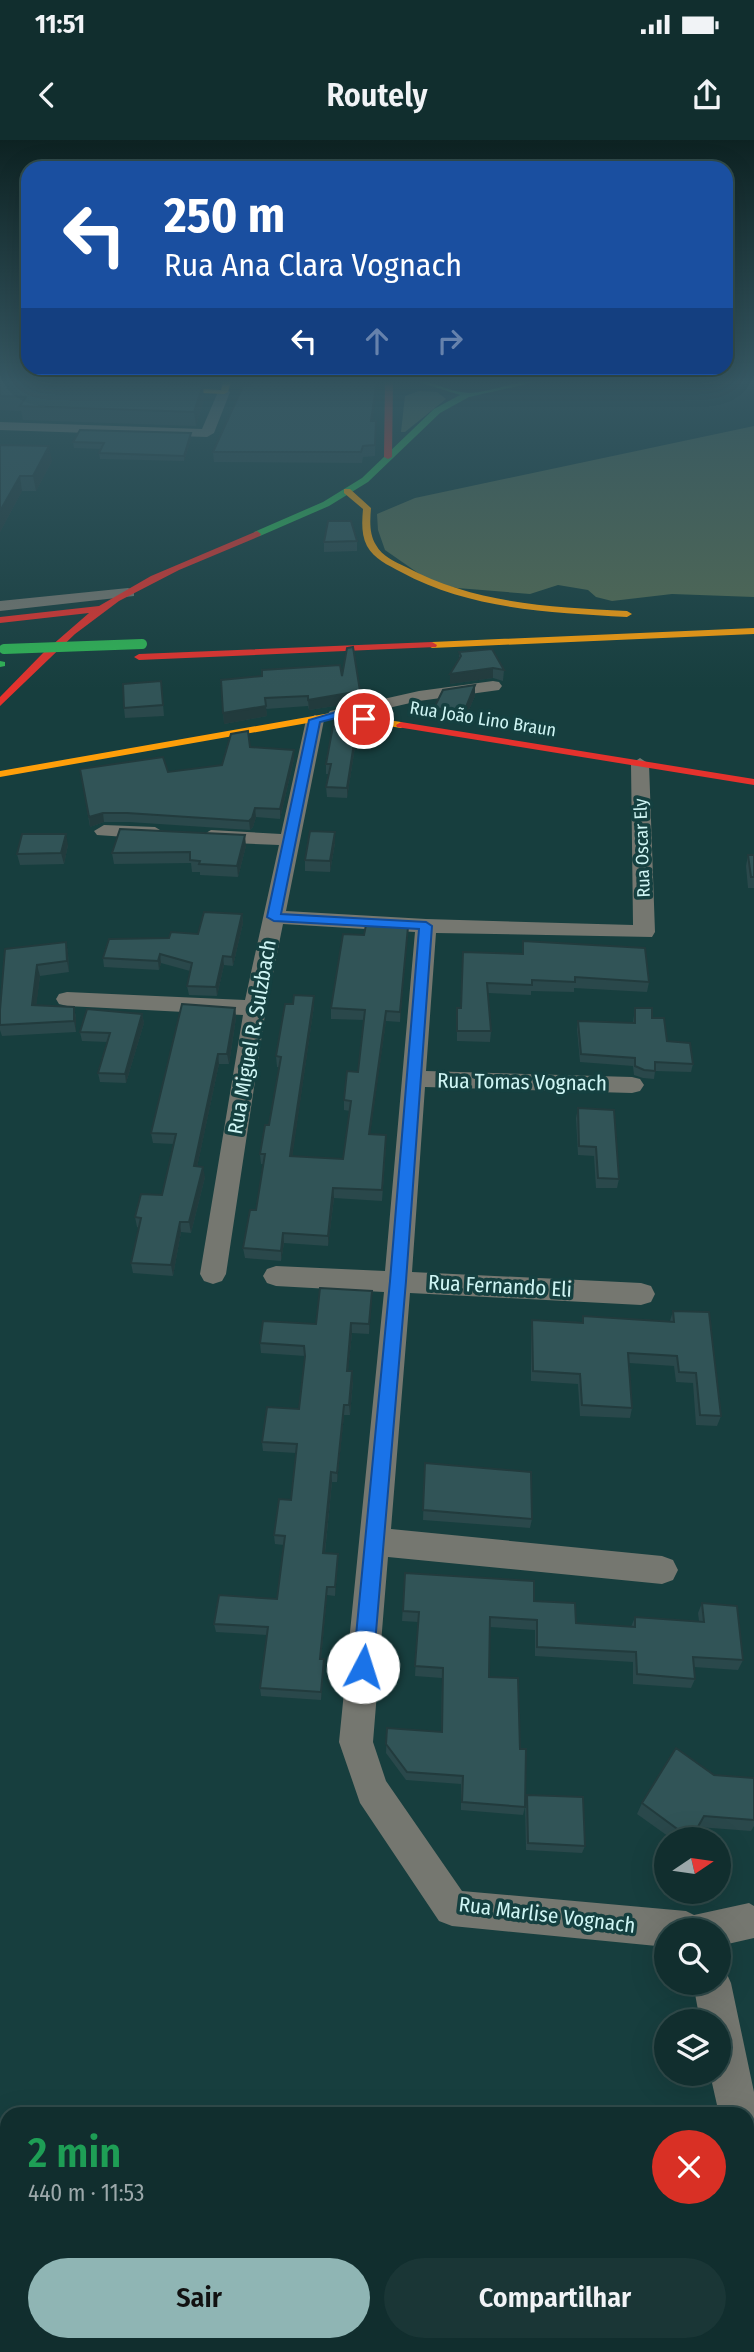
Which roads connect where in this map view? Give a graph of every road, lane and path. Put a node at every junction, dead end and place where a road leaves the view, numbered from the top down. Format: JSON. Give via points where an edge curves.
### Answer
{"nodes":[{"id":1,"x":360,"y":482,"type":"edge"},
{"id":2,"x":353,"y":488,"type":"junction"},
{"id":3,"x":128,"y":593,"type":"junction"},
{"id":4,"x":0,"y":606,"type":"edge"},
{"id":5,"x":100,"y":609,"type":"junction"},
{"id":6,"x":644,"y":615,"type":"dead end"},
{"id":7,"x":754,"y":616,"type":"edge"},
{"id":8,"x":0,"y":620,"type":"edge"},
{"id":9,"x":754,"y":631,"type":"edge"},
{"id":10,"x":141,"y":651,"type":"junction"},
{"id":11,"x":1,"y":656,"type":"edge"},
{"id":12,"x":493,"y":686,"type":"dead end"},
{"id":13,"x":0,"y":702,"type":"edge"},
{"id":14,"x":326,"y":718,"type":"junction"},
{"id":15,"x":640,"y":764,"type":"junction"},
{"id":16,"x":0,"y":774,"type":"edge"},
{"id":17,"x":754,"y":782,"type":"edge"},
{"id":18,"x":104,"y":831,"type":"dead end"},
{"id":19,"x":170,"y":834,"type":"edge"},
{"id":20,"x":196,"y":835,"type":"edge"},
{"id":21,"x":288,"y":840,"type":"junction"},
{"id":22,"x":274,"y":917,"type":"junction"},
{"id":23,"x":426,"y":926,"type":"junction"},
{"id":24,"x":644,"y":932,"type":"joint"},
{"id":25,"x":67,"y":999,"type":"dead end"},
{"id":26,"x":255,"y":1008,"type":"junction"},
{"id":27,"x":413,"y":1079,"type":"junction"},
{"id":28,"x":632,"y":1084,"type":"dead end"},
{"id":29,"x":213,"y":1274,"type":"dead end"},
{"id":30,"x":276,"y":1276,"type":"dead end"},
{"id":31,"x":398,"y":1281,"type":"junction"},
{"id":32,"x":641,"y":1294,"type":"dead end"},
{"id":33,"x":373,"y":1541,"type":"junction"},
{"id":34,"x":662,"y":1570,"type":"dead end"},
{"id":35,"x":749,"y":1923,"type":"dead end"},
{"id":36,"x":731,"y":1926,"type":"edge"},
{"id":37,"x":654,"y":1927,"type":"edge"},
{"id":38,"x":731,"y":2077,"type":"edge"},
{"id":39,"x":737,"y":2107,"type":"edge"}],
"edges":[{"from":1,"to":2,"type":"main road"},
{"from":2,"to":3,"type":"main road"},
{"from":2,"to":6,"type":"main road","via":[[367,508],[372,547],[427,584],[458,595],[541,608]]},
{"from":3,"to":4,"type":"street"},
{"from":3,"to":5,"type":"main road"},
{"from":5,"to":8,"type":"main road"},
{"from":5,"to":13,"type":"main road","via":[[58,642]]},
{"from":7,"to":10,"type":"main road"},
{"from":9,"to":10,"type":"main road"},
{"from":10,"to":11,"type":"main road","bridge":true},
{"from":12,"to":14,"type":"street","via":[[419,696]]},
{"from":14,"to":15,"type":"main road","name":"Rua João Lino Braun"},
{"from":14,"to":16,"type":"main road","name":"Rua João Lino Braun"},
{"from":14,"to":21,"type":"street","name":"Rua Miguel R. Sulzbach"},
{"from":15,"to":17,"type":"main road","name":"Rua João Lino Braun"},
{"from":15,"to":24,"type":"street","name":"Rua Oscar Ely"},
{"from":18,"to":19,"type":"street"},
{"from":20,"to":21,"type":"street"},
{"from":21,"to":22,"type":"street","name":"Rua Miguel R. Sulzbach"},
{"from":22,"to":23,"type":"street"},
{"from":22,"to":26,"type":"street","name":"Rua Miguel R. Sulzbach"},
{"from":23,"to":24,"type":"street"},
{"from":23,"to":27,"type":"street","name":"Rua Marlise Vognach"},
{"from":25,"to":26,"type":"street"},
{"from":26,"to":29,"type":"street","name":"Rua Miguel R. Sulzbach"},
{"from":27,"to":28,"type":"street","name":"Rua Tomas Vognach"},
{"from":27,"to":31,"type":"street","name":"Rua Marlise Vognach"},
{"from":30,"to":31,"type":"street","name":"Rua Fernando Eli"},
{"from":31,"to":32,"type":"street","name":"Rua Fernando Eli"},
{"from":31,"to":33,"type":"street","name":"Rua Marlise Vognach"},
{"from":33,"to":34,"type":"street"},
{"from":33,"to":37,"type":"street","name":"Rua Marlise Vognach","via":[[356,1742],[372,1791],[452,1908]]},
{"from":35,"to":36,"type":"street"},
{"from":38,"to":39,"type":"street"}]}
